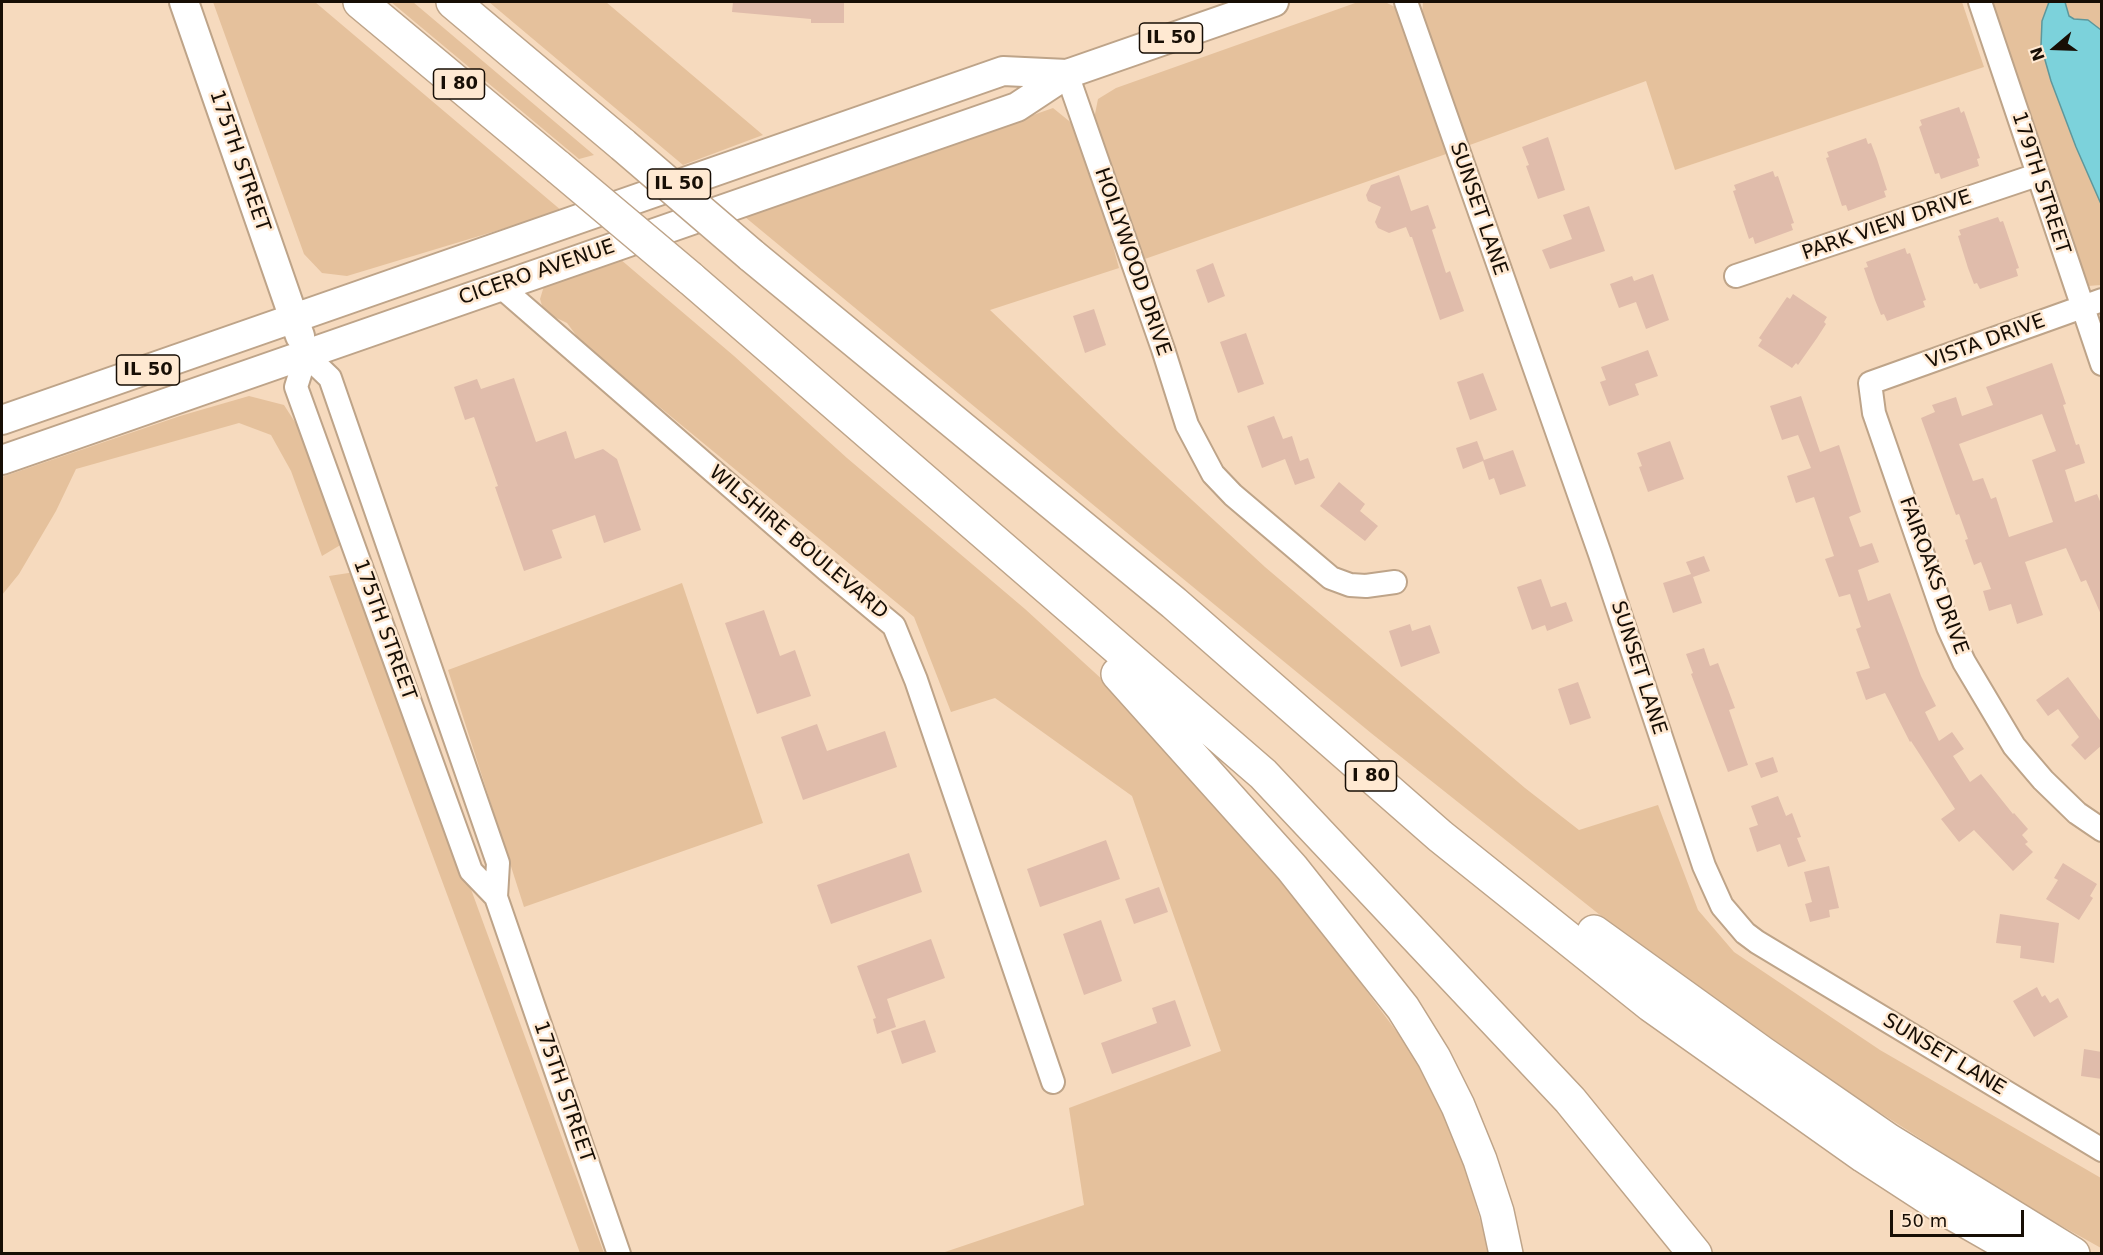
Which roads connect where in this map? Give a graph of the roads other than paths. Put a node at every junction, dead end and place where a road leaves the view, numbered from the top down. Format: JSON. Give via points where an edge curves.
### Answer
{"nodes":[{"id":1,"x":184,"y":2,"type":"edge"},
{"id":2,"x":360,"y":2,"type":"edge"},
{"id":3,"x":453,"y":2,"type":"edge"},
{"id":4,"x":1274,"y":2,"type":"edge"},
{"id":5,"x":1406,"y":2,"type":"edge"},
{"id":6,"x":1980,"y":2,"type":"edge"},
{"id":7,"x":1067,"y":74,"type":"junction"},
{"id":8,"x":2037,"y":175,"type":"junction"},
{"id":9,"x":1736,"y":276,"type":"dead end"},
{"id":10,"x":500,"y":286,"type":"junction"},
{"id":11,"x":2092,"y":304,"type":"edge"},
{"id":12,"x":294,"y":319,"type":"junction"},
{"id":13,"x":306,"y":355,"type":"junction"},
{"id":14,"x":2102,"y":364,"type":"edge"},
{"id":15,"x":1870,"y":383,"type":"joint"},
{"id":16,"x":2,"y":420,"type":"edge"},
{"id":17,"x":868,"y":434,"type":"junction"},
{"id":18,"x":2,"y":460,"type":"edge"},
{"id":19,"x":1395,"y":582,"type":"dead end"},
{"id":20,"x":2102,"y":830,"type":"edge"},
{"id":21,"x":1440,"y":836,"type":"junction"},
{"id":22,"x":496,"y":897,"type":"junction"},
{"id":23,"x":1053,"y":1082,"type":"dead end"},
{"id":24,"x":2102,"y":1150,"type":"edge"},
{"id":25,"x":619,"y":1254,"type":"edge"},
{"id":26,"x":1506,"y":1254,"type":"edge"},
{"id":27,"x":1695,"y":1254,"type":"edge"},
{"id":28,"x":2024,"y":1254,"type":"edge"},
{"id":29,"x":2073,"y":1254,"type":"edge"}],
"edges":[{"from":1,"to":12,"type":"main road","name":"175TH STREET"},
{"from":2,"to":17,"type":"highway","number":"I 80","bridge":true,"via":[[690,278]]},
{"from":3,"to":21,"type":"highway","number":"I 80","bridge":true,"via":[[751,255],[1174,603]]},
{"from":4,"to":7,"type":"main road","name":"CICERO AVENUE","number":"IL 50"},
{"from":5,"to":24,"type":"street","name":"SUNSET LANE","via":[[1603,563],[1704,866],[1722,906],[1757,942]]},
{"from":6,"to":8,"type":"street","name":"179TH STREET"},
{"from":7,"to":10,"type":"main road","name":"CICERO AVENUE","number":"IL 50","via":[[1017,107]]},
{"from":7,"to":12,"type":"main road","name":"CICERO AVENUE","number":"IL 50","via":[[1003,71]]},
{"from":7,"to":19,"type":"street","name":"HOLLYWOOD DRIVE","via":[[1187,425],[1214,474],[1233,495],[1331,578],[1350,585]]},
{"from":8,"to":9,"type":"street","name":"PARK VIEW DRIVE"},
{"from":8,"to":11,"type":"street","name":"179TH STREET"},
{"from":10,"to":13,"type":"main road","name":"CICERO AVENUE","number":"IL 50"},
{"from":10,"to":23,"type":"street","name":"WILSHIRE BOULEVARD","via":[[894,626]]},
{"from":11,"to":14,"type":"street","name":"179TH STREET"},
{"from":11,"to":15,"type":"street","name":"VISTA DRIVE"},
{"from":12,"to":13,"type":"main road","name":"175TH STREET"},
{"from":12,"to":16,"type":"main road","name":"CICERO AVENUE","number":"IL 50"},
{"from":13,"to":18,"type":"main road","name":"CICERO AVENUE","number":"IL 50"},
{"from":13,"to":22,"type":"street","name":"175TH STREET","via":[[330,378],[498,864]]},
{"from":13,"to":22,"type":"street","name":"175TH STREET","via":[[296,387],[471,871]]},
{"from":15,"to":20,"type":"street","name":"FAIROAKS DRIVE","via":[[1874,413],[1948,627],[1964,662],[2014,746],[2043,780]]},
{"from":17,"to":26,"type":"highway","via":[[1033,599],[1126,682],[1285,860],[1403,1008],[1434,1058],[1480,1160]]},
{"from":17,"to":27,"type":"highway","number":"I 80","via":[[1263,774],[1570,1100]]},
{"from":21,"to":28,"type":"highway","number":"I 80","via":[[1651,1005],[1864,1156]]},
{"from":21,"to":29,"type":"highway","via":[[1501,858],[1582,923],[1762,1053],[1888,1140]]},
{"from":22,"to":25,"type":"street","name":"175TH STREET"}]}
